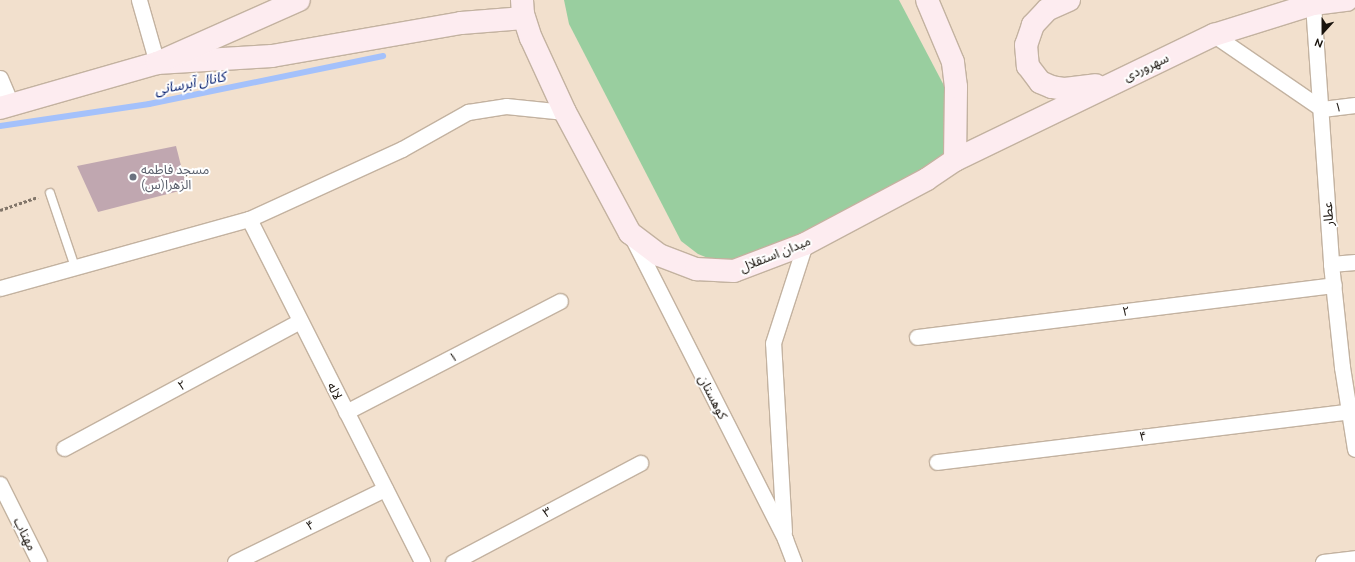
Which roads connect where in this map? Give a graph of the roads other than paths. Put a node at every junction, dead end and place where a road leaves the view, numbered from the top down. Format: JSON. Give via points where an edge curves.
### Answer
{"nodes":[{"id":1,"x":140,"y":0,"type":"edge"},
{"id":2,"x":299,"y":0,"type":"edge"},
{"id":3,"x":928,"y":0,"type":"edge"},
{"id":4,"x":1069,"y":0,"type":"edge"},
{"id":5,"x":1347,"y":0,"type":"edge"},
{"id":6,"x":1313,"y":4,"type":"junction"},
{"id":7,"x":523,"y":9,"type":"edge"},
{"id":8,"x":1214,"y":35,"type":"junction"},
{"id":9,"x":157,"y":63,"type":"junction"},
{"id":10,"x":0,"y":78,"type":"edge"},
{"id":11,"x":1110,"y":84,"type":"junction"},
{"id":12,"x":1355,"y":105,"type":"edge"},
{"id":13,"x":5,"y":106,"type":"edge"},
{"id":14,"x":1322,"y":109,"type":"junction"},
{"id":15,"x":565,"y":112,"type":"junction"},
{"id":16,"x":955,"y":160,"type":"junction"},
{"id":17,"x":50,"y":193,"type":"road end"},
{"id":18,"x":249,"y":219,"type":"junction"},
{"id":19,"x":630,"y":233,"type":"junction"},
{"id":20,"x":806,"y":244,"type":"junction"},
{"id":21,"x":1355,"y":262,"type":"edge"},
{"id":22,"x":1331,"y":264,"type":"junction"},
{"id":23,"x":75,"y":267,"type":"junction"},
{"id":24,"x":1334,"y":285,"type":"junction"},
{"id":25,"x":0,"y":288,"type":"edge"},
{"id":26,"x":560,"y":301,"type":"dead end"},
{"id":27,"x":300,"y":321,"type":"junction"},
{"id":28,"x":917,"y":337,"type":"dead end"},
{"id":29,"x":1350,"y":411,"type":"junction"},
{"id":30,"x":346,"y":412,"type":"junction"},
{"id":31,"x":64,"y":448,"type":"dead end"},
{"id":32,"x":1355,"y":449,"type":"edge"},
{"id":33,"x":937,"y":462,"type":"dead end"},
{"id":34,"x":640,"y":463,"type":"dead end"},
{"id":35,"x":0,"y":484,"type":"edge"},
{"id":36,"x":385,"y":489,"type":"junction"},
{"id":37,"x":784,"y":539,"type":"junction"},
{"id":38,"x":1355,"y":558,"type":"edge"},
{"id":39,"x":39,"y":562,"type":"edge"},
{"id":40,"x":235,"y":562,"type":"edge"},
{"id":41,"x":422,"y":562,"type":"edge"},
{"id":42,"x":453,"y":562,"type":"edge"},
{"id":43,"x":794,"y":562,"type":"edge"},
{"id":44,"x":1324,"y":562,"type":"edge"}],
"edges":[{"from":1,"to":9,"type":"street"},
{"from":2,"to":9,"type":"street"},
{"from":3,"to":16,"type":"street","via":[[953,62],[956,87]]},
{"from":4,"to":11,"type":"street","via":[[1047,10],[1033,25],[1026,45],[1028,66],[1040,82],[1052,87],[1065,89]]},
{"from":5,"to":6,"type":"street","name":"سهروردی"},
{"from":6,"to":8,"type":"street","name":"سهروردی"},
{"from":6,"to":14,"type":"street","name":"عطار"},
{"from":7,"to":9,"type":"street","via":[[461,23],[272,56]]},
{"from":7,"to":15,"type":"street","name":"میدان استقلال","via":[[531,38]]},
{"from":8,"to":11,"type":"street","name":"سهروردی"},
{"from":8,"to":14,"type":"street"},
{"from":9,"to":13,"type":"street"},
{"from":10,"to":13,"type":"street"},
{"from":11,"to":16,"type":"street","name":"سهروردی"},
{"from":12,"to":14,"type":"street","name":"۱"},
{"from":14,"to":22,"type":"street","name":"عطار"},
{"from":15,"to":18,"type":"street","via":[[506,106],[468,112],[402,150]]},
{"from":15,"to":19,"type":"street","name":"میدان استقلال"},
{"from":16,"to":20,"type":"street","name":"میدان استقلال","via":[[927,179]]},
{"from":17,"to":23,"type":"lane"},
{"from":18,"to":23,"type":"street"},
{"from":18,"to":27,"type":"street","name":"لاله"},
{"from":19,"to":20,"type":"street","name":"میدان استقلال","via":[[659,255],[696,269],[734,270]]},
{"from":19,"to":37,"type":"street","name":"کوهستان"},
{"from":20,"to":37,"type":"street","via":[[774,343]]},
{"from":21,"to":22,"type":"street"},
{"from":22,"to":24,"type":"street","name":"عطار"},
{"from":23,"to":25,"type":"street"},
{"from":24,"to":28,"type":"street","name":"۲"},
{"from":24,"to":29,"type":"street","name":"عطار","via":[[1342,367]]},
{"from":26,"to":30,"type":"street","name":"۱"},
{"from":27,"to":30,"type":"street","name":"لاله"},
{"from":27,"to":31,"type":"street","name":"۲"},
{"from":29,"to":32,"type":"street","name":"عطار"},
{"from":29,"to":33,"type":"street","name":"۴"},
{"from":30,"to":36,"type":"street","name":"لاله"},
{"from":34,"to":42,"type":"street","name":"۳"},
{"from":35,"to":39,"type":"street","name":"مهتاب"},
{"from":36,"to":40,"type":"street","name":"۴"},
{"from":36,"to":41,"type":"street","name":"لاله"},
{"from":37,"to":43,"type":"street","name":"کوهستان"},
{"from":38,"to":44,"type":"street"}]}
